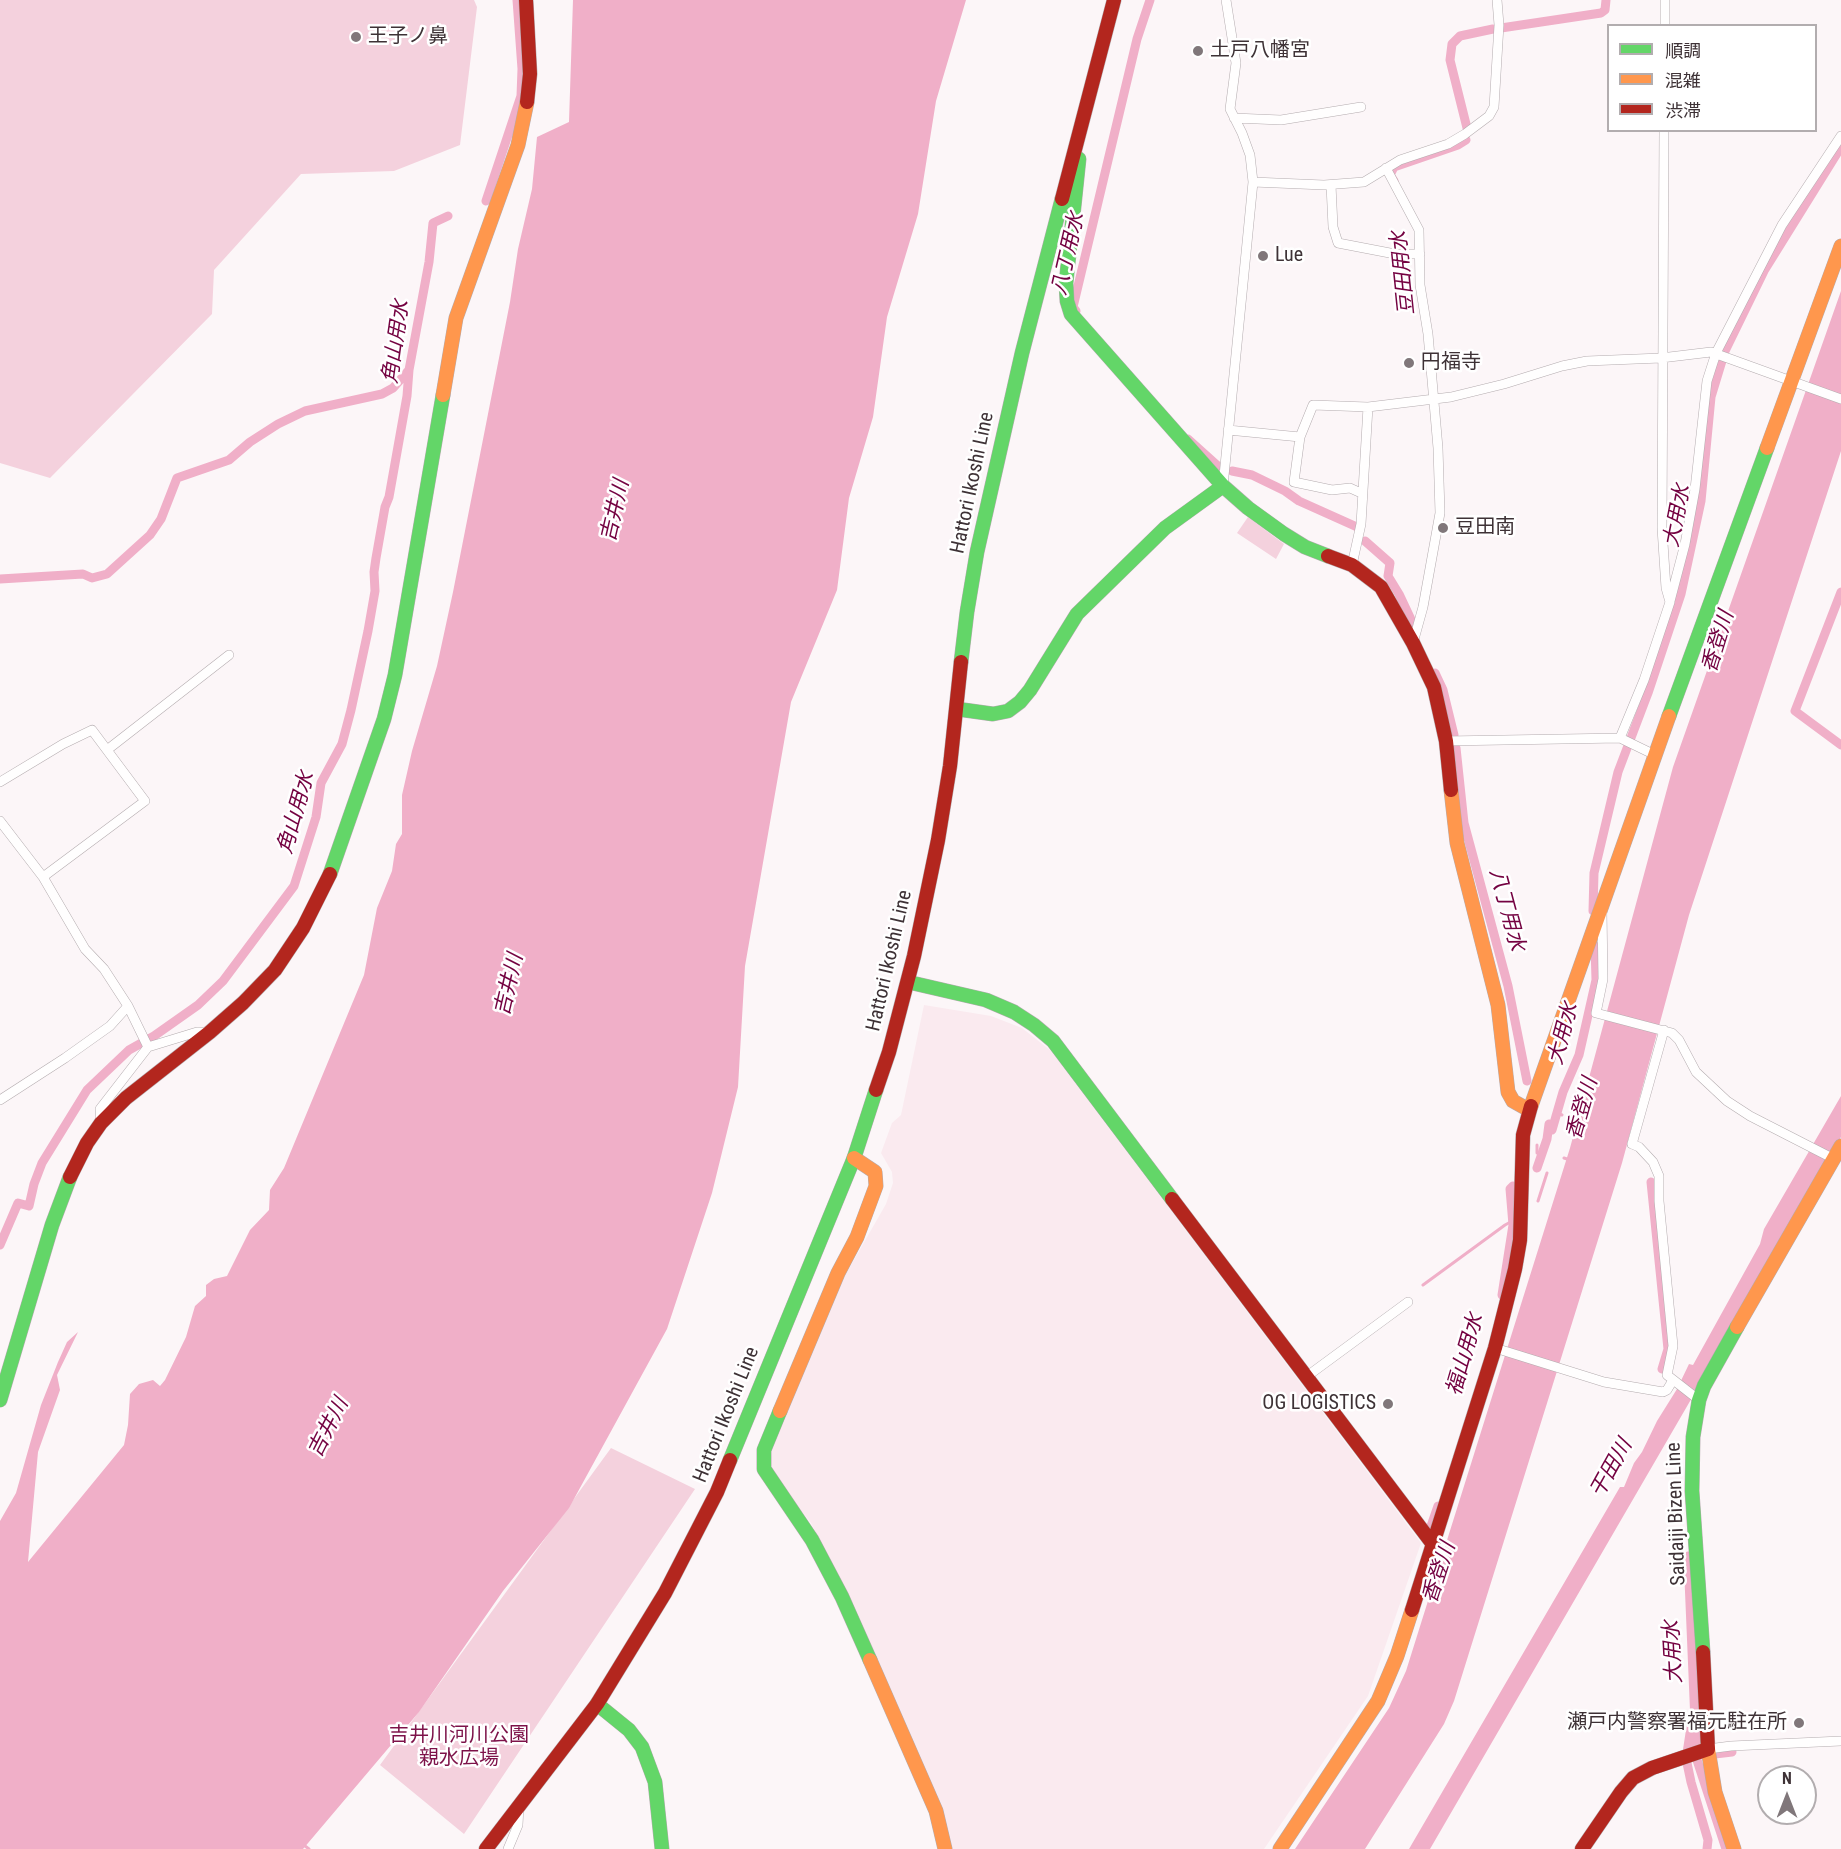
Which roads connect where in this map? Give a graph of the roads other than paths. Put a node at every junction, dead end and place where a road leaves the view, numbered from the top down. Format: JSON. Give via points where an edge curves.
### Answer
{"nodes":[{"id":1,"x":526,"y":0,"type":"edge"},
{"id":2,"x":1114,"y":0,"type":"edge"},
{"id":3,"x":1226,"y":0,"type":"edge"},
{"id":4,"x":1497,"y":0,"type":"edge"},
{"id":5,"x":1665,"y":0,"type":"edge"},
{"id":6,"x":1665,"y":24,"type":"edge"},
{"id":7,"x":1361,"y":107,"type":"dead end"},
{"id":8,"x":1234,"y":118,"type":"junction"},
{"id":9,"x":1080,"y":130,"type":"junction"},
{"id":10,"x":1664,"y":132,"type":"edge"},
{"id":11,"x":1841,"y":135,"type":"edge"},
{"id":12,"x":1386,"y":168,"type":"junction"},
{"id":13,"x":1253,"y":182,"type":"junction"},
{"id":14,"x":1331,"y":185,"type":"junction"},
{"id":15,"x":1841,"y":246,"type":"edge"},
{"id":16,"x":1420,"y":254,"type":"junction"},
{"id":17,"x":1720,"y":355,"type":"junction"},
{"id":18,"x":1661,"y":358,"type":"junction"},
{"id":19,"x":1795,"y":382,"type":"junction"},
{"id":20,"x":1435,"y":399,"type":"junction"},
{"id":21,"x":1841,"y":399,"type":"edge"},
{"id":22,"x":1368,"y":408,"type":"junction"},
{"id":23,"x":1228,"y":430,"type":"junction"},
{"id":24,"x":1300,"y":437,"type":"junction"},
{"id":25,"x":1223,"y":486,"type":"junction"},
{"id":26,"x":1361,"y":493,"type":"junction"},
{"id":27,"x":1353,"y":565,"type":"junction"},
{"id":28,"x":1670,"y":602,"type":"junction"},
{"id":29,"x":1413,"y":643,"type":"junction"},
{"id":30,"x":229,"y":655,"type":"dead end"},
{"id":31,"x":957,"y":709,"type":"junction"},
{"id":32,"x":1446,"y":741,"type":"junction"},
{"id":33,"x":1626,"y":741,"type":"junction"},
{"id":34,"x":107,"y":750,"type":"junction"},
{"id":35,"x":1655,"y":755,"type":"junction"},
{"id":36,"x":0,"y":782,"type":"edge"},
{"id":37,"x":0,"y":821,"type":"edge"},
{"id":38,"x":43,"y":877,"type":"junction"},
{"id":39,"x":1601,"y":908,"type":"junction"},
{"id":40,"x":908,"y":982,"type":"junction"},
{"id":41,"x":128,"y":1006,"type":"junction"},
{"id":42,"x":1662,"y":1030,"type":"junction"},
{"id":43,"x":210,"y":1032,"type":"junction"},
{"id":44,"x":148,"y":1047,"type":"junction"},
{"id":45,"x":0,"y":1100,"type":"edge"},
{"id":46,"x":1529,"y":1110,"type":"junction"},
{"id":47,"x":101,"y":1123,"type":"junction"},
{"id":48,"x":1841,"y":1146,"type":"edge"},
{"id":49,"x":854,"y":1158,"type":"junction"},
{"id":50,"x":1832,"y":1158,"type":"junction"},
{"id":51,"x":1408,"y":1302,"type":"dead end"},
{"id":52,"x":1498,"y":1348,"type":"junction"},
{"id":53,"x":1306,"y":1377,"type":"junction"},
{"id":54,"x":1675,"y":1382,"type":"junction"},
{"id":55,"x":1696,"y":1398,"type":"junction"},
{"id":56,"x":0,"y":1400,"type":"edge"},
{"id":57,"x":1432,"y":1543,"type":"junction"},
{"id":58,"x":597,"y":1704,"type":"junction"},
{"id":59,"x":1841,"y":1741,"type":"edge"},
{"id":60,"x":1708,"y":1749,"type":"junction"},
{"id":61,"x":519,"y":1806,"type":"junction"},
{"id":62,"x":486,"y":1849,"type":"edge"},
{"id":63,"x":508,"y":1849,"type":"edge"},
{"id":64,"x":662,"y":1849,"type":"edge"},
{"id":65,"x":945,"y":1849,"type":"edge"},
{"id":66,"x":1280,"y":1849,"type":"edge"},
{"id":67,"x":1582,"y":1849,"type":"edge"},
{"id":68,"x":1734,"y":1849,"type":"edge"}],
"edges":[{"from":1,"to":43,"type":"street","via":[[527,103],[518,144],[456,318],[395,675],[384,719],[338,855],[303,928],[276,970]]},
{"from":2,"to":9,"type":"street","name":"Hattori Ikoshi Line"},
{"from":3,"to":8,"type":"street","via":[[1236,63],[1230,109]]},
{"from":4,"to":12,"type":"street","via":[[1494,107],[1489,116],[1448,144]]},
{"from":5,"to":6,"type":"street"},
{"from":7,"to":8,"type":"street","via":[[1281,120]]},
{"from":8,"to":13,"type":"street","via":[[1250,155]]},
{"from":9,"to":25,"type":"street","via":[[1066,284],[1071,314]]},
{"from":9,"to":31,"type":"street","name":"Hattori Ikoshi Line","via":[[1022,353],[977,552]]},
{"from":10,"to":18,"type":"street"},
{"from":11,"to":17,"type":"street","via":[[1782,225]]},
{"from":12,"to":14,"type":"street","via":[[1364,182]]},
{"from":12,"to":16,"type":"street","via":[[1419,230]]},
{"from":13,"to":14,"type":"street"},
{"from":13,"to":23,"type":"street"},
{"from":14,"to":16,"type":"street","via":[[1333,227],[1338,243],[1395,254]]},
{"from":15,"to":19,"type":"street"},
{"from":16,"to":20,"type":"street","via":[[1420,285]]},
{"from":17,"to":18,"type":"street","via":[[1711,352]]},
{"from":17,"to":19,"type":"street"},
{"from":17,"to":28,"type":"street","via":[[1707,381],[1695,489]]},
{"from":18,"to":20,"type":"street","via":[[1587,361]]},
{"from":18,"to":28,"type":"street","via":[[1662,528]]},
{"from":19,"to":21,"type":"street"},
{"from":19,"to":35,"type":"street"},
{"from":20,"to":22,"type":"street"},
{"from":20,"to":29,"type":"street","via":[[1440,513]]},
{"from":22,"to":24,"type":"street","via":[[1313,405]]},
{"from":22,"to":26,"type":"street"},
{"from":23,"to":24,"type":"street"},
{"from":23,"to":25,"type":"street"},
{"from":24,"to":26,"type":"street","via":[[1294,482],[1332,490],[1350,488]]},
{"from":25,"to":27,"type":"street","via":[[1305,547]]},
{"from":25,"to":31,"type":"street","via":[[1165,528],[1077,614],[1020,702],[1008,711],[993,714]]},
{"from":26,"to":27,"type":"street"},
{"from":27,"to":29,"type":"street","via":[[1381,586]]},
{"from":28,"to":33,"type":"street"},
{"from":29,"to":32,"type":"street","via":[[1434,687]]},
{"from":30,"to":34,"type":"street"},
{"from":31,"to":40,"type":"street","name":"Hattori Ikoshi Line","via":[[938,840]]},
{"from":32,"to":33,"type":"street"},
{"from":32,"to":46,"type":"street","via":[[1457,843],[1498,1005],[1508,1092],[1513,1101]]},
{"from":33,"to":35,"type":"street"},
{"from":34,"to":36,"type":"street","via":[[92,730]]},
{"from":34,"to":38,"type":"street","via":[[145,801]]},
{"from":35,"to":39,"type":"street"},
{"from":37,"to":38,"type":"street"},
{"from":38,"to":41,"type":"street","via":[[85,949],[104,969]]},
{"from":39,"to":42,"type":"street","via":[[1603,979],[1596,1013]]},
{"from":39,"to":46,"type":"street"},
{"from":40,"to":49,"type":"street","name":"Hattori Ikoshi Line"},
{"from":40,"to":53,"type":"street","via":[[986,1000],[1014,1012],[1053,1041]]},
{"from":41,"to":44,"type":"street"},
{"from":41,"to":45,"type":"street","via":[[110,1026]]},
{"from":42,"to":50,"type":"street","via":[[1679,1040],[1696,1072],[1727,1101]]},
{"from":42,"to":54,"type":"street","via":[[1632,1144],[1653,1162],[1659,1176],[1673,1346],[1667,1375]]},
{"from":43,"to":44,"type":"street","via":[[197,1032]]},
{"from":43,"to":47,"type":"street","via":[[126,1098]]},
{"from":44,"to":47,"type":"street","via":[[100,1109]]},
{"from":46,"to":52,"type":"street","via":[[1523,1135],[1520,1240]]},
{"from":47,"to":56,"type":"street","via":[[74,1166],[52,1225]]},
{"from":48,"to":50,"type":"street","name":"Saidaiji Bizen Line"},
{"from":49,"to":58,"type":"street","name":"Hattori Ikoshi Line","via":[[717,1492],[665,1593]]},
{"from":49,"to":65,"type":"street","via":[[875,1172],[876,1186],[764,1450],[763,1461],[768,1477],[812,1540],[847,1607],[936,1811]]},
{"from":50,"to":55,"type":"street","name":"Saidaiji Bizen Line"},
{"from":51,"to":53,"type":"street"},
{"from":52,"to":54,"type":"street","via":[[1604,1382],[1663,1392]]},
{"from":52,"to":57,"type":"street"},
{"from":53,"to":57,"type":"street"},
{"from":54,"to":55,"type":"street"},
{"from":55,"to":60,"type":"street","name":"Saidaiji Bizen Line","via":[[1692,1491]]},
{"from":57,"to":66,"type":"street","via":[[1397,1656],[1378,1701]]},
{"from":58,"to":61,"type":"street","name":"Hattori Ikoshi Line"},
{"from":58,"to":64,"type":"street","via":[[629,1730],[642,1747],[655,1782]]},
{"from":59,"to":60,"type":"street"},
{"from":60,"to":67,"type":"street","via":[[1633,1778]]},
{"from":60,"to":68,"type":"street","name":"Saidaiji Bizen Line","via":[[1715,1792]]},
{"from":61,"to":62,"type":"street","name":"Hattori Ikoshi Line"},
{"from":61,"to":63,"type":"street","via":[[518,1825]]}]}
